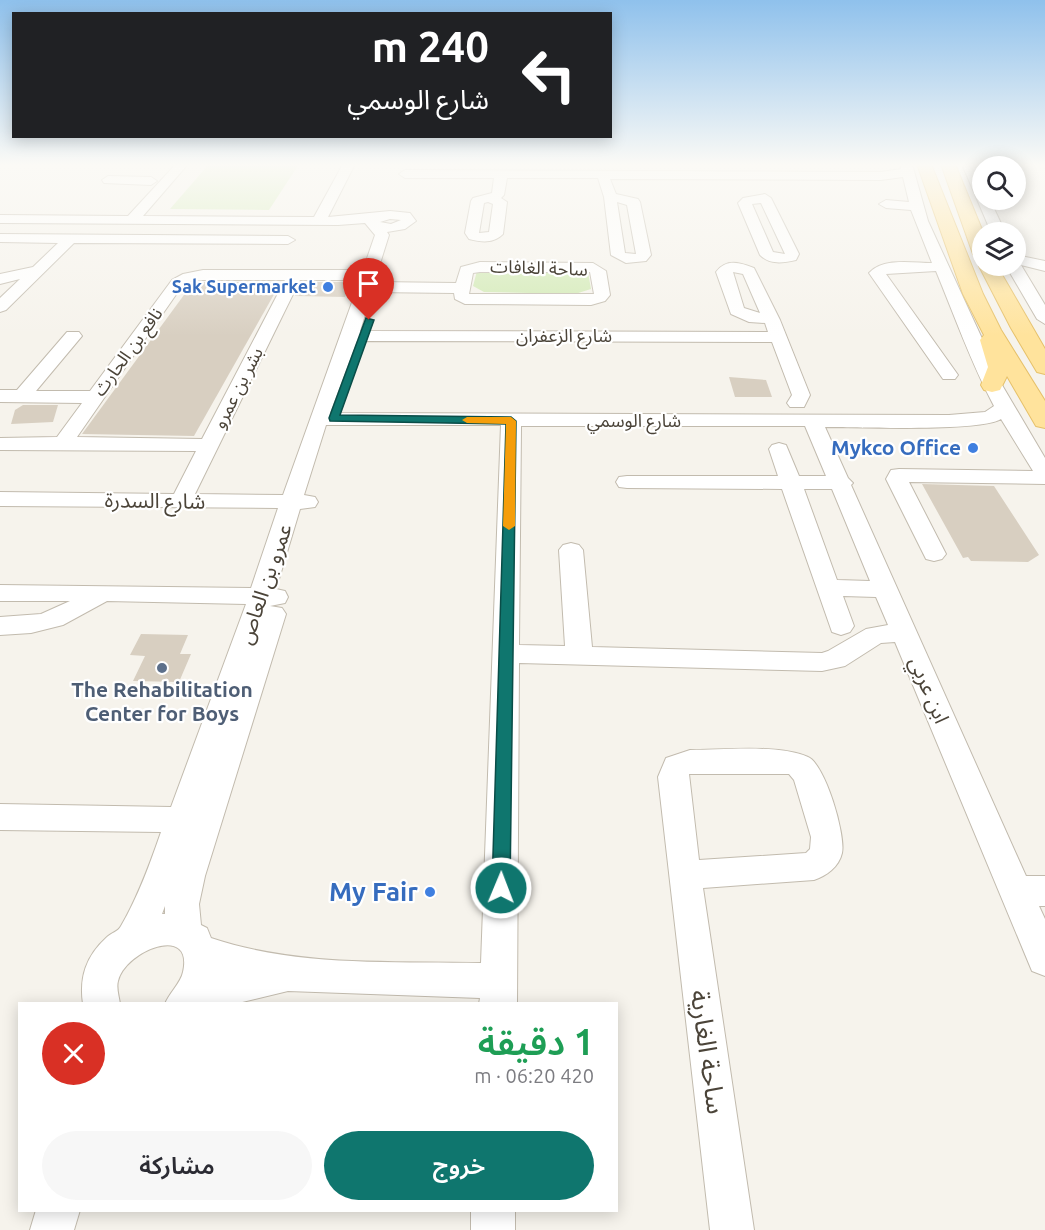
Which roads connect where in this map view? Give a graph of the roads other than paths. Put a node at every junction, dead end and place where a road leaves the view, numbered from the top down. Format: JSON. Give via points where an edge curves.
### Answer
{"nodes":[{"id":1,"x":268,"y":221,"type":"edge"},
{"id":2,"x":387,"y":221,"type":"edge"},
{"id":3,"x":922,"y":221,"type":"edge"},
{"id":4,"x":938,"y":221,"type":"edge"},
{"id":5,"x":0,"y":238,"type":"edge"},
{"id":6,"x":71,"y":238,"type":"junction"},
{"id":7,"x":259,"y":239,"type":"junction"},
{"id":8,"x":288,"y":240,"type":"dead end"},
{"id":9,"x":1042,"y":265,"type":"edge"},
{"id":10,"x":940,"y":266,"type":"junction"},
{"id":11,"x":1026,"y":268,"type":"edge"},
{"id":12,"x":38,"y":270,"type":"junction"},
{"id":13,"x":295,"y":275,"type":"junction"},
{"id":14,"x":993,"y":276,"type":"edge"},
{"id":15,"x":1021,"y":276,"type":"edge"},
{"id":16,"x":0,"y":279,"type":"edge"},
{"id":17,"x":375,"y":281,"type":"junction"},
{"id":18,"x":462,"y":288,"type":"junction"},
{"id":19,"x":1029,"y":293,"type":"junction"},
{"id":20,"x":0,"y":307,"type":"edge"},
{"id":21,"x":771,"y":318,"type":"dead end"},
{"id":22,"x":1045,"y":319,"type":"edge"},
{"id":23,"x":1021,"y":328,"type":"junction"},
{"id":24,"x":73,"y":336,"type":"dead end"},
{"id":25,"x":357,"y":336,"type":"junction"},
{"id":26,"x":778,"y":337,"type":"junction"},
{"id":27,"x":984,"y":338,"type":"junction"},
{"id":28,"x":942,"y":340,"type":"junction"},
{"id":29,"x":1045,"y":367,"type":"edge"},
{"id":30,"x":949,"y":375,"type":"dead end"},
{"id":31,"x":992,"y":385,"type":"joint"},
{"id":32,"x":0,"y":396,"type":"edge"},
{"id":33,"x":22,"y":396,"type":"junction"},
{"id":34,"x":95,"y":397,"type":"junction"},
{"id":35,"x":1005,"y":408,"type":"junction"},
{"id":36,"x":805,"y":412,"type":"junction"},
{"id":37,"x":326,"y":418,"type":"junction"},
{"id":38,"x":511,"y":421,"type":"junction"},
{"id":39,"x":949,"y":421,"type":"junction"},
{"id":40,"x":1045,"y":421,"type":"edge"},
{"id":41,"x":1021,"y":437,"type":"junction"},
{"id":42,"x":63,"y":442,"type":"junction"},
{"id":43,"x":0,"y":444,"type":"edge"},
{"id":44,"x":208,"y":446,"type":"junction"},
{"id":45,"x":779,"y":449,"type":"dead end"},
{"id":46,"x":1045,"y":476,"type":"edge"},
{"id":47,"x":627,"y":482,"type":"dead end"},
{"id":48,"x":791,"y":483,"type":"junction"},
{"id":49,"x":842,"y":483,"type":"junction"},
{"id":50,"x":0,"y":499,"type":"edge"},
{"id":51,"x":181,"y":501,"type":"junction"},
{"id":52,"x":301,"y":503,"type":"junction"},
{"id":53,"x":572,"y":550,"type":"dead end"},
{"id":54,"x":934,"y":554,"type":"dead end"},
{"id":55,"x":828,"y":588,"type":"junction"},
{"id":56,"x":886,"y":589,"type":"junction"},
{"id":57,"x":0,"y":592,"type":"edge"},
{"id":58,"x":102,"y":593,"type":"junction"},
{"id":59,"x":270,"y":596,"type":"junction"},
{"id":60,"x":0,"y":626,"type":"edge"},
{"id":61,"x":841,"y":626,"type":"dead end"},
{"id":62,"x":905,"y":633,"type":"junction"},
{"id":63,"x":506,"y":654,"type":"junction"},
{"id":64,"x":579,"y":656,"type":"junction"},
{"id":65,"x":0,"y":817,"type":"edge"},
{"id":66,"x":193,"y":820,"type":"junction"},
{"id":67,"x":684,"y":874,"type":"junction"},
{"id":68,"x":1030,"y":891,"type":"edge"},
{"id":69,"x":133,"y":939,"type":"junction"},
{"id":70,"x":193,"y":942,"type":"junction"},
{"id":71,"x":1045,"y":959,"type":"edge"},
{"id":72,"x":292,"y":975,"type":"junction"},
{"id":73,"x":498,"y":992,"type":"edge"},
{"id":74,"x":102,"y":1002,"type":"edge"},
{"id":75,"x":185,"y":1002,"type":"edge"},
{"id":76,"x":187,"y":1002,"type":"edge"},
{"id":77,"x":57,"y":1212,"type":"edge"},
{"id":78,"x":493,"y":1212,"type":"edge"},
{"id":79,"x":51,"y":1230,"type":"edge"},
{"id":80,"x":492,"y":1230,"type":"edge"},
{"id":81,"x":732,"y":1230,"type":"edge"}],
"edges":[{"from":1,"to":7,"type":"street"},
{"from":2,"to":17,"type":"street","name":"عمرو بن العاص"},
{"from":3,"to":10,"type":"street"},
{"from":4,"to":27,"type":"main road","via":[[965,274]]},
{"from":5,"to":6,"type":"street"},
{"from":6,"to":7,"type":"street"},
{"from":6,"to":12,"type":"street"},
{"from":7,"to":8,"type":"street"},
{"from":9,"to":11,"type":"street"},
{"from":10,"to":27,"type":"street"},
{"from":10,"to":28,"type":"street","via":[[877,273],[886,288]]},
{"from":12,"to":16,"type":"street"},
{"from":12,"to":20,"type":"street"},
{"from":13,"to":17,"type":"street","name":"نافع بن الحارث"},
{"from":13,"to":34,"type":"street","name":"نافع بن الحارث","via":[[203,275],[180,281]]},
{"from":13,"to":44,"type":"street","name":"بشر بن عمرو"},
{"from":14,"to":23,"type":"main road"},
{"from":15,"to":19,"type":"street"},
{"from":17,"to":18,"type":"street","name":"ساحة الغافات"},
{"from":17,"to":25,"type":"street","name":"عمرو بن العاص"},
{"from":18,"to":18,"type":"street","name":"ساحة الغافات","via":[[462,297],[472,300],[591,300],[602,295],[598,271],[586,267],[475,267],[466,270]]},
{"from":19,"to":22,"type":"street"},
{"from":19,"to":23,"type":"main road","via":[[1020,303]]},
{"from":21,"to":26,"type":"street","name":"ابن عربي"},
{"from":23,"to":29,"type":"main road"},
{"from":24,"to":33,"type":"street"},
{"from":25,"to":26,"type":"street","name":"شارع الزعفران"},
{"from":25,"to":37,"type":"street","name":"عمرو بن العاص"},
{"from":26,"to":36,"type":"street","name":"ابن عربي"},
{"from":27,"to":28,"type":"street"},
{"from":27,"to":31,"type":"main road","via":[[991,341],[999,367]]},
{"from":27,"to":40,"type":"main road"},
{"from":28,"to":30,"type":"street"},
{"from":31,"to":35,"type":"street"},
{"from":32,"to":33,"type":"street"},
{"from":33,"to":34,"type":"street"},
{"from":34,"to":42,"type":"street","name":"نافع بن الحارث"},
{"from":35,"to":39,"type":"street","name":"شارع الوسمي","via":[[990,418]]},
{"from":35,"to":41,"type":"street"},
{"from":36,"to":38,"type":"street","name":"شارع الوسمي"},
{"from":36,"to":39,"type":"street","name":"شارع الوسمي"},
{"from":36,"to":49,"type":"street","name":"ابن عربي"},
{"from":37,"to":38,"type":"street","name":"شارع الوسمي"},
{"from":37,"to":52,"type":"street","name":"عمرو بن العاص"},
{"from":38,"to":63,"type":"street"},
{"from":39,"to":41,"type":"street","name":"شارع الوسمي","via":[[992,426]]},
{"from":41,"to":46,"type":"street"},
{"from":42,"to":43,"type":"street"},
{"from":42,"to":44,"type":"street"},
{"from":44,"to":51,"type":"street","name":"بشر بن عمرو"},
{"from":45,"to":48,"type":"street"},
{"from":46,"to":54,"type":"street","via":[[899,474],[897,479]]},
{"from":47,"to":48,"type":"street"},
{"from":48,"to":49,"type":"street"},
{"from":48,"to":55,"type":"street"},
{"from":49,"to":56,"type":"street","name":"ابن عربي"},
{"from":50,"to":51,"type":"street","name":"شارع السدرة"},
{"from":51,"to":52,"type":"street","name":"شارع السدرة"},
{"from":52,"to":59,"type":"street","name":"عمرو بن العاص"},
{"from":53,"to":64,"type":"street"},
{"from":55,"to":56,"type":"street"},
{"from":55,"to":61,"type":"street"},
{"from":56,"to":62,"type":"street","name":"ابن عربي"},
{"from":57,"to":58,"type":"street"},
{"from":58,"to":59,"type":"street"},
{"from":58,"to":60,"type":"street","via":[[35,626]]},
{"from":59,"to":66,"type":"street","name":"عمرو بن العاص"},
{"from":62,"to":64,"type":"street","via":[[875,635],[830,661]]},
{"from":62,"to":68,"type":"street","name":"ابن عربي"},
{"from":63,"to":64,"type":"street"},
{"from":63,"to":73,"type":"street"},
{"from":65,"to":66,"type":"street"},
{"from":66,"to":69,"type":"street","name":"عمرو بن العاص"},
{"from":66,"to":70,"type":"street","name":"عمرو بن العاص","via":[[182,919]]},
{"from":67,"to":67,"type":"street","name":"ساحة الغارية","via":[[673,777],[677,766],[690,762],[787,762],[800,766],[808,775],[827,837],[826,854],[814,866]]},
{"from":67,"to":81,"type":"street","name":"ساحة الغارية"},
{"from":68,"to":71,"type":"street","name":"ابن عربي"},
{"from":69,"to":70,"type":"street","via":[[160,929]]},
{"from":69,"to":74,"type":"street","via":[[120,947],[102,972]]},
{"from":70,"to":72,"type":"street","via":[[244,966]]},
{"from":70,"to":75,"type":"street","name":"عمرو بن العاص","via":[[203,967],[198,985]]},
{"from":72,"to":73,"type":"street"},
{"from":72,"to":76,"type":"street","via":[[235,986]]},
{"from":77,"to":79,"type":"street"},
{"from":78,"to":80,"type":"street"}]}
